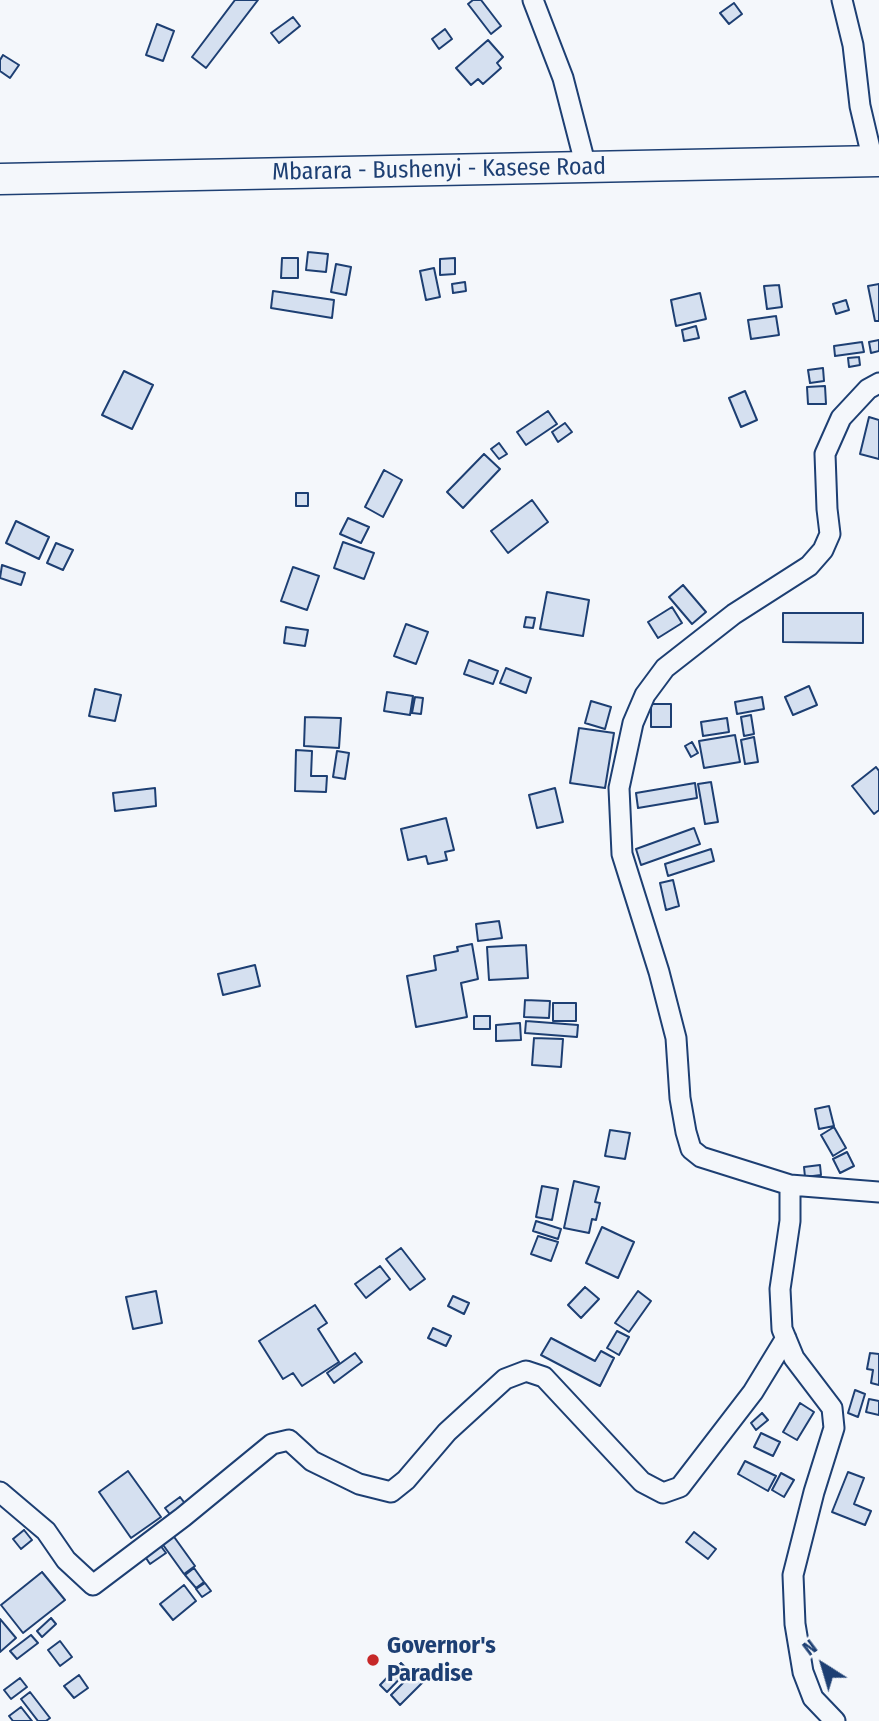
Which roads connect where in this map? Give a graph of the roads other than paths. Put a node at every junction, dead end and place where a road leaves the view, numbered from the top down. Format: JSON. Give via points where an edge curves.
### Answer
{"nodes":[{"id":1,"x":533,"y":0,"type":"edge"},
{"id":2,"x":842,"y":0,"type":"edge"},
{"id":3,"x":876,"y":161,"type":"edge"},
{"id":4,"x":586,"y":167,"type":"junction"},
{"id":5,"x":0,"y":179,"type":"edge"},
{"id":6,"x":879,"y":383,"type":"edge"},
{"id":7,"x":790,"y":1185,"type":"junction"},
{"id":8,"x":879,"y":1192,"type":"edge"},
{"id":9,"x":786,"y":1338,"type":"junction"},
{"id":10,"x":0,"y":1492,"type":"edge"},
{"id":11,"x":835,"y":1721,"type":"edge"}],
"edges":[{"from":1,"to":4,"type":"street","via":[[563,78]]},
{"from":2,"to":3,"type":"street","via":[[860,106]]},
{"from":3,"to":4,"type":"main road","name":"Mbarara - Bushenyi - Kasese Road"},
{"from":4,"to":5,"type":"main road","name":"Mbarara - Bushenyi - Kasese Road"},
{"from":6,"to":7,"type":"street","via":[[841,418],[825,454],[830,534],[823,550],[809,566],[734,614],[665,668],[645,695],[633,723],[620,788],[622,854],[676,1038],[680,1098],[691,1149],[701,1157]]},
{"from":7,"to":8,"type":"street"},
{"from":7,"to":9,"type":"street","via":[[780,1289]]},
{"from":9,"to":10,"type":"street","via":[[753,1392],[680,1487],[663,1493],[642,1482],[544,1377],[526,1371],[505,1379],[391,1492],[359,1484],[312,1461],[289,1440],[272,1444],[93,1585],[66,1560],[46,1531]]},
{"from":9,"to":11,"type":"street","via":[[794,1358],[832,1408],[834,1428],[793,1575],[803,1672],[813,1698]]}]}
